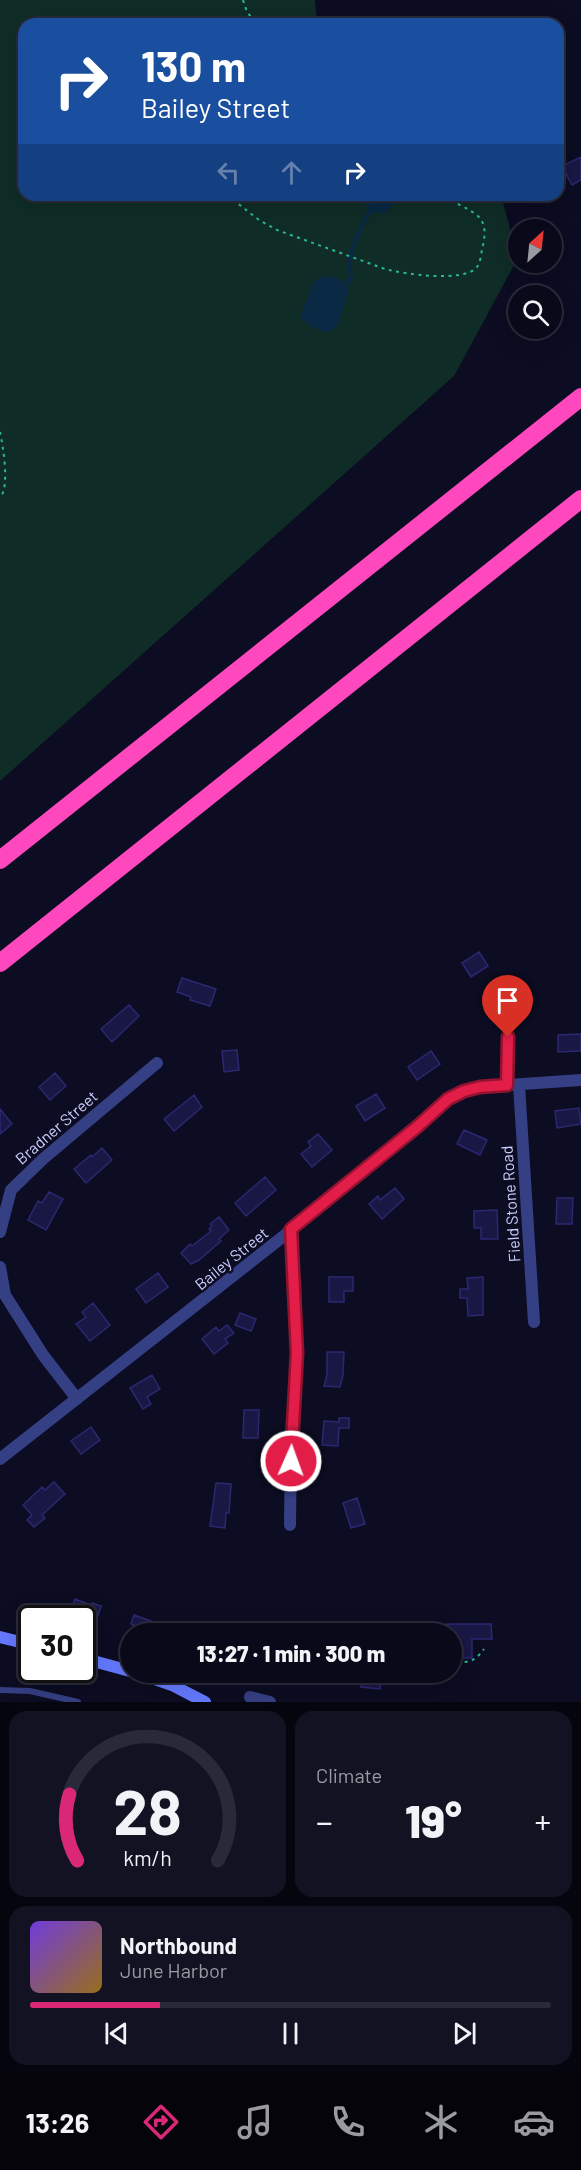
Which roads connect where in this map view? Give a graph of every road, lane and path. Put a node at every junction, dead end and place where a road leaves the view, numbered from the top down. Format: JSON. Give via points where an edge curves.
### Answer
{"nodes":[{"id":1,"x":243,"y":0,"type":"edge"},
{"id":2,"x":252,"y":18,"type":"edge"},
{"id":3,"x":235,"y":201,"type":"edge"},
{"id":4,"x":451,"y":201,"type":"edge"},
{"id":5,"x":581,"y":397,"type":"edge"},
{"id":6,"x":0,"y":432,"type":"edge"},
{"id":7,"x":0,"y":498,"type":"edge"},
{"id":8,"x":581,"y":499,"type":"edge"},
{"id":9,"x":0,"y":860,"type":"edge"},
{"id":10,"x":0,"y":963,"type":"edge"},
{"id":11,"x":508,"y":1037,"type":"dead end"},
{"id":12,"x":157,"y":1063,"type":"dead end"},
{"id":13,"x":581,"y":1080,"type":"edge"},
{"id":14,"x":513,"y":1085,"type":"junction"},
{"id":15,"x":291,"y":1229,"type":"junction"},
{"id":16,"x":0,"y":1232,"type":"edge"},
{"id":17,"x":0,"y":1267,"type":"edge"},
{"id":18,"x":534,"y":1322,"type":"dead end"},
{"id":19,"x":77,"y":1399,"type":"junction"},
{"id":20,"x":0,"y":1459,"type":"edge"},
{"id":21,"x":290,"y":1526,"type":"dead end"},
{"id":22,"x":0,"y":1637,"type":"edge"},
{"id":23,"x":18,"y":1642,"type":"edge"},
{"id":24,"x":484,"y":1649,"type":"dead end"},
{"id":25,"x":96,"y":1662,"type":"edge"},
{"id":26,"x":462,"y":1663,"type":"edge"},
{"id":27,"x":120,"y":1668,"type":"edge"},
{"id":28,"x":166,"y":1683,"type":"edge"},
{"id":29,"x":0,"y":1690,"type":"edge"},
{"id":30,"x":250,"y":1698,"type":"dead end"},
{"id":31,"x":78,"y":1702,"type":"edge"},
{"id":32,"x":205,"y":1702,"type":"edge"},
{"id":33,"x":270,"y":1702,"type":"edge"}],
"edges":[{"from":1,"to":2,"type":"path"},
{"from":3,"to":4,"type":"path","via":[[277,230],[377,266],[407,274],[459,274],[478,265],[484,240],[482,221]]},
{"from":5,"to":9,"type":"highway"},
{"from":6,"to":7,"type":"path","via":[[4,493]]},
{"from":8,"to":10,"type":"highway"},
{"from":11,"to":14,"type":"street"},
{"from":12,"to":16,"type":"street","name":"Bradner Street","via":[[11,1190]]},
{"from":13,"to":14,"type":"street","name":"Bailey Street"},
{"from":14,"to":15,"type":"street","name":"Bailey Street","via":[[480,1087],[448,1099]]},
{"from":14,"to":18,"type":"street","name":"Field Stone Road"},
{"from":15,"to":19,"type":"street","name":"Bailey Street"},
{"from":15,"to":21,"type":"street","via":[[297,1353]]},
{"from":17,"to":19,"type":"street","via":[[5,1295]]},
{"from":19,"to":20,"type":"street","name":"Bailey Street"},
{"from":22,"to":23,"type":"main road"},
{"from":24,"to":26,"type":"path","via":[[477,1658]]},
{"from":25,"to":27,"type":"main road"},
{"from":28,"to":32,"type":"main road"},
{"from":29,"to":31,"type":"lane","via":[[30,1691]]},
{"from":30,"to":33,"type":"street"}]}
